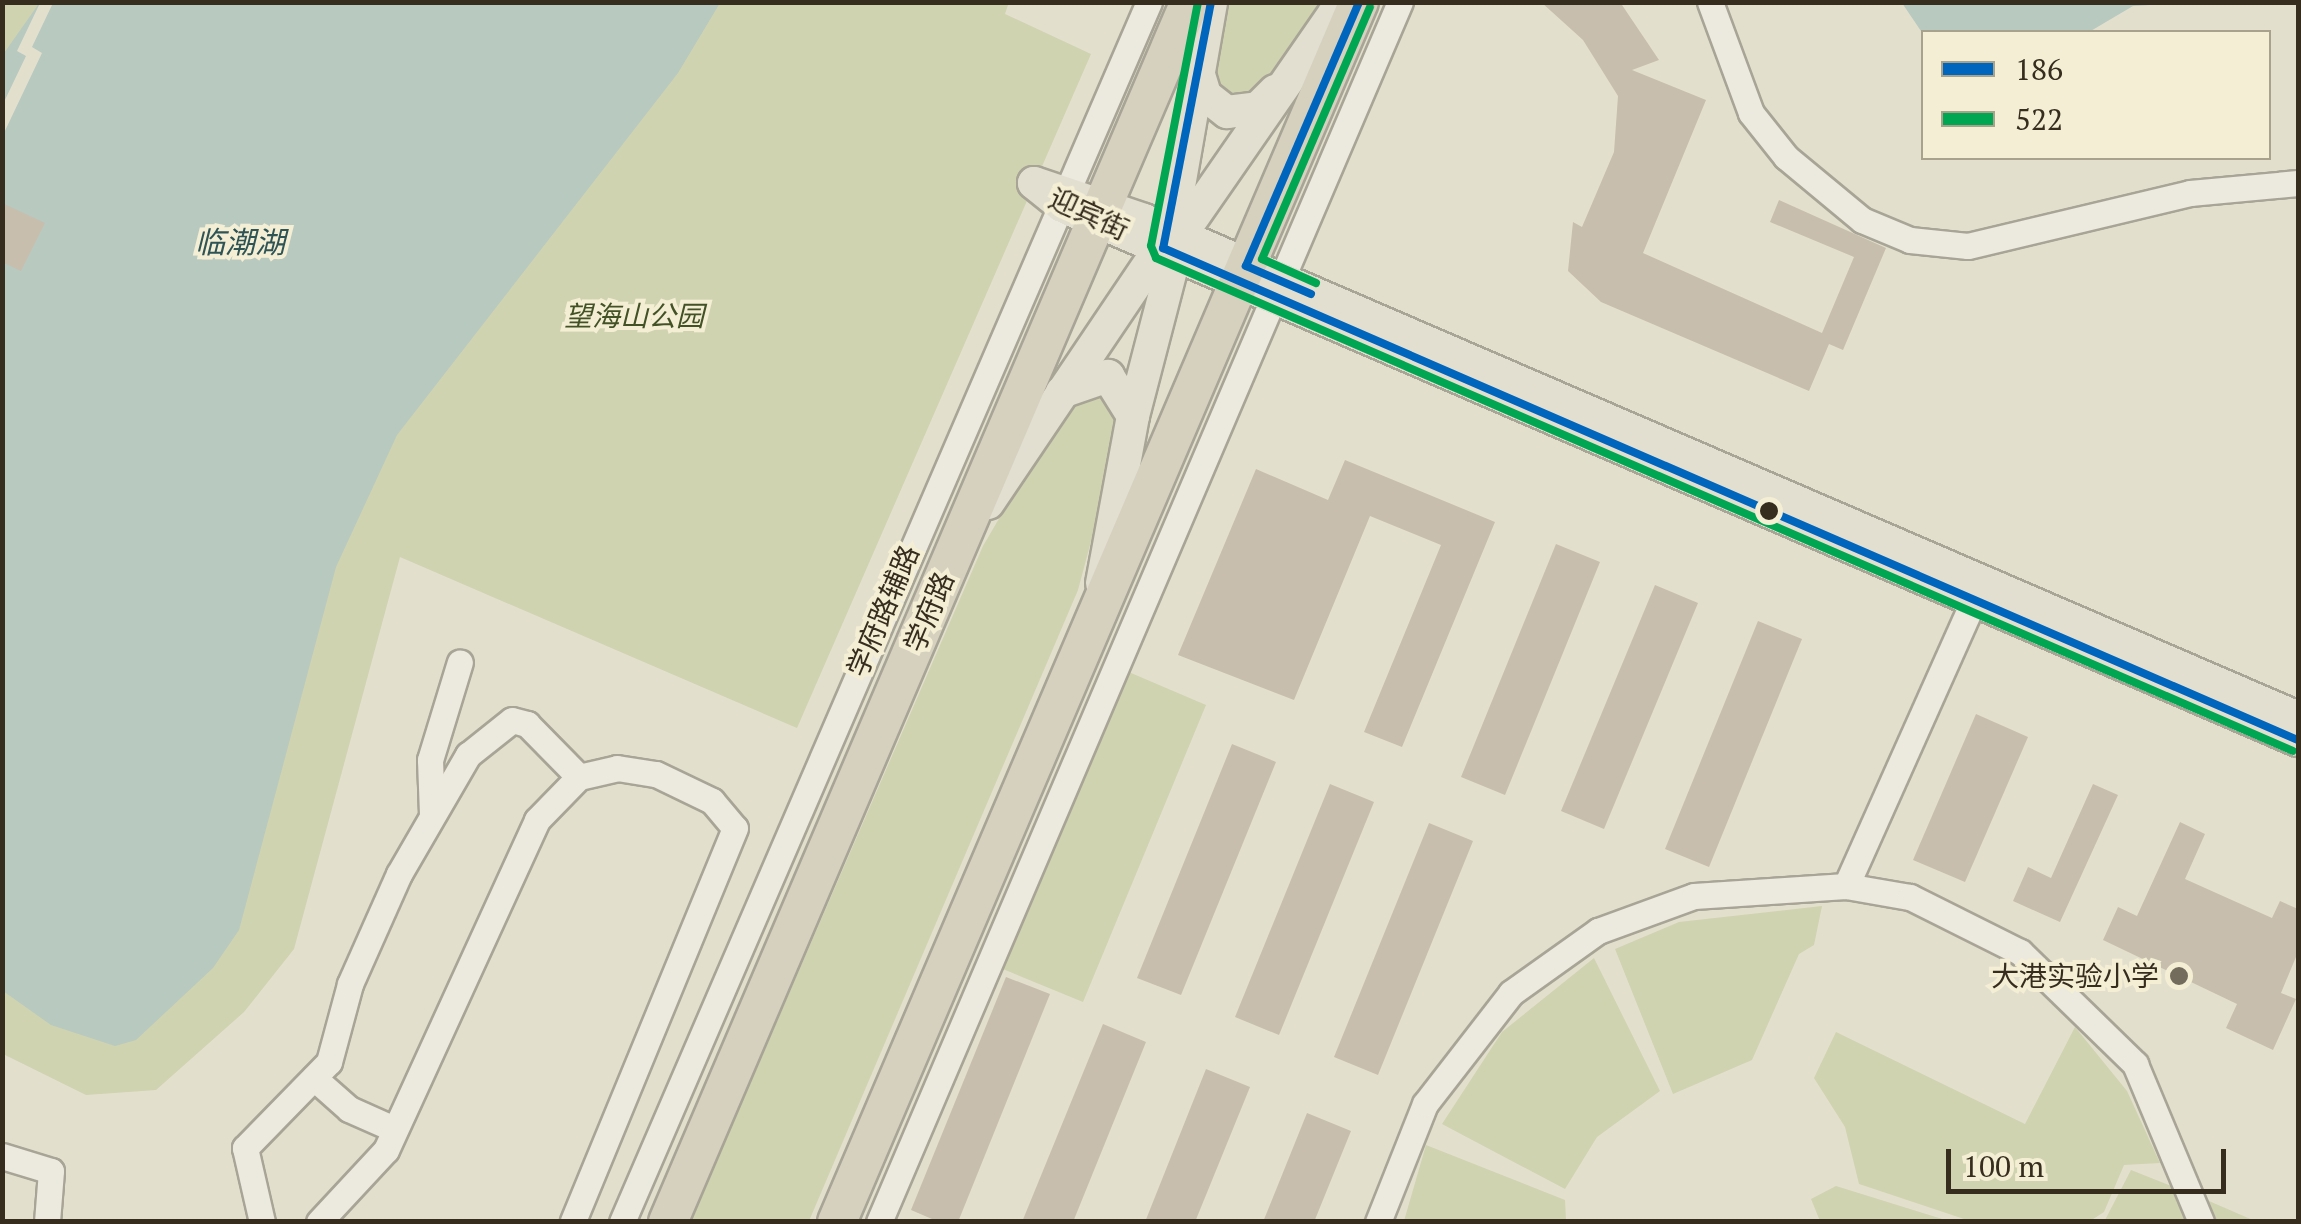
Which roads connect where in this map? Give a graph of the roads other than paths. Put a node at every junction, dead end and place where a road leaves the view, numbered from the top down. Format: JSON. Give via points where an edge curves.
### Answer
{"nodes":[{"id":1,"x":1149,"y":2,"type":"edge"},
{"id":2,"x":1190,"y":2,"type":"edge"},
{"id":3,"x":1211,"y":2,"type":"edge"},
{"id":4,"x":1342,"y":2,"type":"edge"},
{"id":5,"x":1358,"y":2,"type":"edge"},
{"id":6,"x":1400,"y":2,"type":"edge"},
{"id":7,"x":1710,"y":2,"type":"edge"},
{"id":8,"x":1196,"y":65,"type":"junction"},
{"id":9,"x":1297,"y":68,"type":"junction"},
{"id":10,"x":2298,"y":183,"type":"edge"},
{"id":11,"x":1083,"y":205,"type":"junction"},
{"id":12,"x":1172,"y":242,"type":"junction"},
{"id":13,"x":1242,"y":274,"type":"junction"},
{"id":14,"x":1278,"y":289,"type":"junction"},
{"id":15,"x":1058,"y":396,"type":"junction"},
{"id":16,"x":1133,"y":416,"type":"junction"},
{"id":17,"x":951,"y":560,"type":"junction"},
{"id":18,"x":1978,"y":591,"type":"junction"},
{"id":19,"x":1098,"y":608,"type":"junction"},
{"id":20,"x":460,"y":662,"type":"dead end"},
{"id":21,"x":2298,"y":718,"type":"edge"},
{"id":22,"x":2298,"y":740,"type":"edge"},
{"id":23,"x":580,"y":777,"type":"junction"},
{"id":24,"x":432,"y":814,"type":"junction"},
{"id":25,"x":1846,"y":886,"type":"junction"},
{"id":26,"x":314,"y":1078,"type":"junction"},
{"id":27,"x":394,"y":1129,"type":"junction"},
{"id":28,"x":2,"y":1156,"type":"edge"},
{"id":29,"x":47,"y":1222,"type":"edge"},
{"id":30,"x":262,"y":1222,"type":"edge"},
{"id":31,"x":319,"y":1222,"type":"edge"},
{"id":32,"x":573,"y":1222,"type":"edge"},
{"id":33,"x":622,"y":1222,"type":"edge"},
{"id":34,"x":668,"y":1222,"type":"edge"},
{"id":35,"x":837,"y":1222,"type":"edge"},
{"id":36,"x":879,"y":1222,"type":"edge"},
{"id":37,"x":1378,"y":1222,"type":"edge"},
{"id":38,"x":2201,"y":1222,"type":"edge"}],
"edges":[{"from":1,"to":11,"type":"street","name":"学府路辅路"},
{"from":2,"to":11,"type":"highway","name":"学府路"},
{"from":3,"to":8,"type":"main road"},
{"from":4,"to":9,"type":"main road"},
{"from":5,"to":13,"type":"highway"},
{"from":6,"to":14,"type":"street"},
{"from":7,"to":10,"type":"street","via":[[1751,113],[1786,157],[1862,220],[1910,240],[1968,246],[2190,193]]},
{"from":8,"to":9,"type":"main road","via":[[1205,95],[1241,114]]},
{"from":8,"to":12,"type":"main road"},
{"from":9,"to":12,"type":"main road"},
{"from":11,"to":12,"type":"main road","name":"迎宾街"},
{"from":11,"to":17,"type":"highway","name":"学府路"},
{"from":11,"to":33,"type":"street","name":"学府路辅路"},
{"from":12,"to":13,"type":"main road","name":"迎宾街"},
{"from":12,"to":15,"type":"main road"},
{"from":12,"to":16,"type":"main road"},
{"from":13,"to":14,"type":"main road","name":"迎宾街"},
{"from":13,"to":19,"type":"highway"},
{"from":14,"to":18,"type":"main road","name":"迎宾街"},
{"from":14,"to":36,"type":"street"},
{"from":15,"to":16,"type":"main road","via":[[1076,381],[1108,376]]},
{"from":15,"to":17,"type":"main road"},
{"from":16,"to":19,"type":"main road"},
{"from":17,"to":34,"type":"highway","name":"学府路"},
{"from":18,"to":21,"type":"main road","name":"迎宾街"},
{"from":18,"to":22,"type":"main road","name":"迎宾街"},
{"from":18,"to":25,"type":"street"},
{"from":19,"to":35,"type":"highway"},
{"from":20,"to":24,"type":"street","via":[[430,760]]},
{"from":23,"to":24,"type":"street","via":[[527,724],[512,720],[468,756]]},
{"from":23,"to":27,"type":"street","via":[[537,820],[500,886]]},
{"from":23,"to":32,"type":"street","via":[[618,768],[656,774],[712,801],[735,828]]},
{"from":24,"to":26,"type":"street","via":[[350,984],[329,1062]]},
{"from":25,"to":37,"type":"street","via":[[1694,896],[1598,931],[1510,994],[1424,1104]]},
{"from":25,"to":38,"type":"street","via":[[1910,896],[2020,952],[2135,1064]]},
{"from":26,"to":27,"type":"street","via":[[350,1109]]},
{"from":26,"to":30,"type":"street","via":[[245,1148]]},
{"from":27,"to":31,"type":"street","via":[[354,1192]]},
{"from":28,"to":29,"type":"street","via":[[51,1171]]}]}
